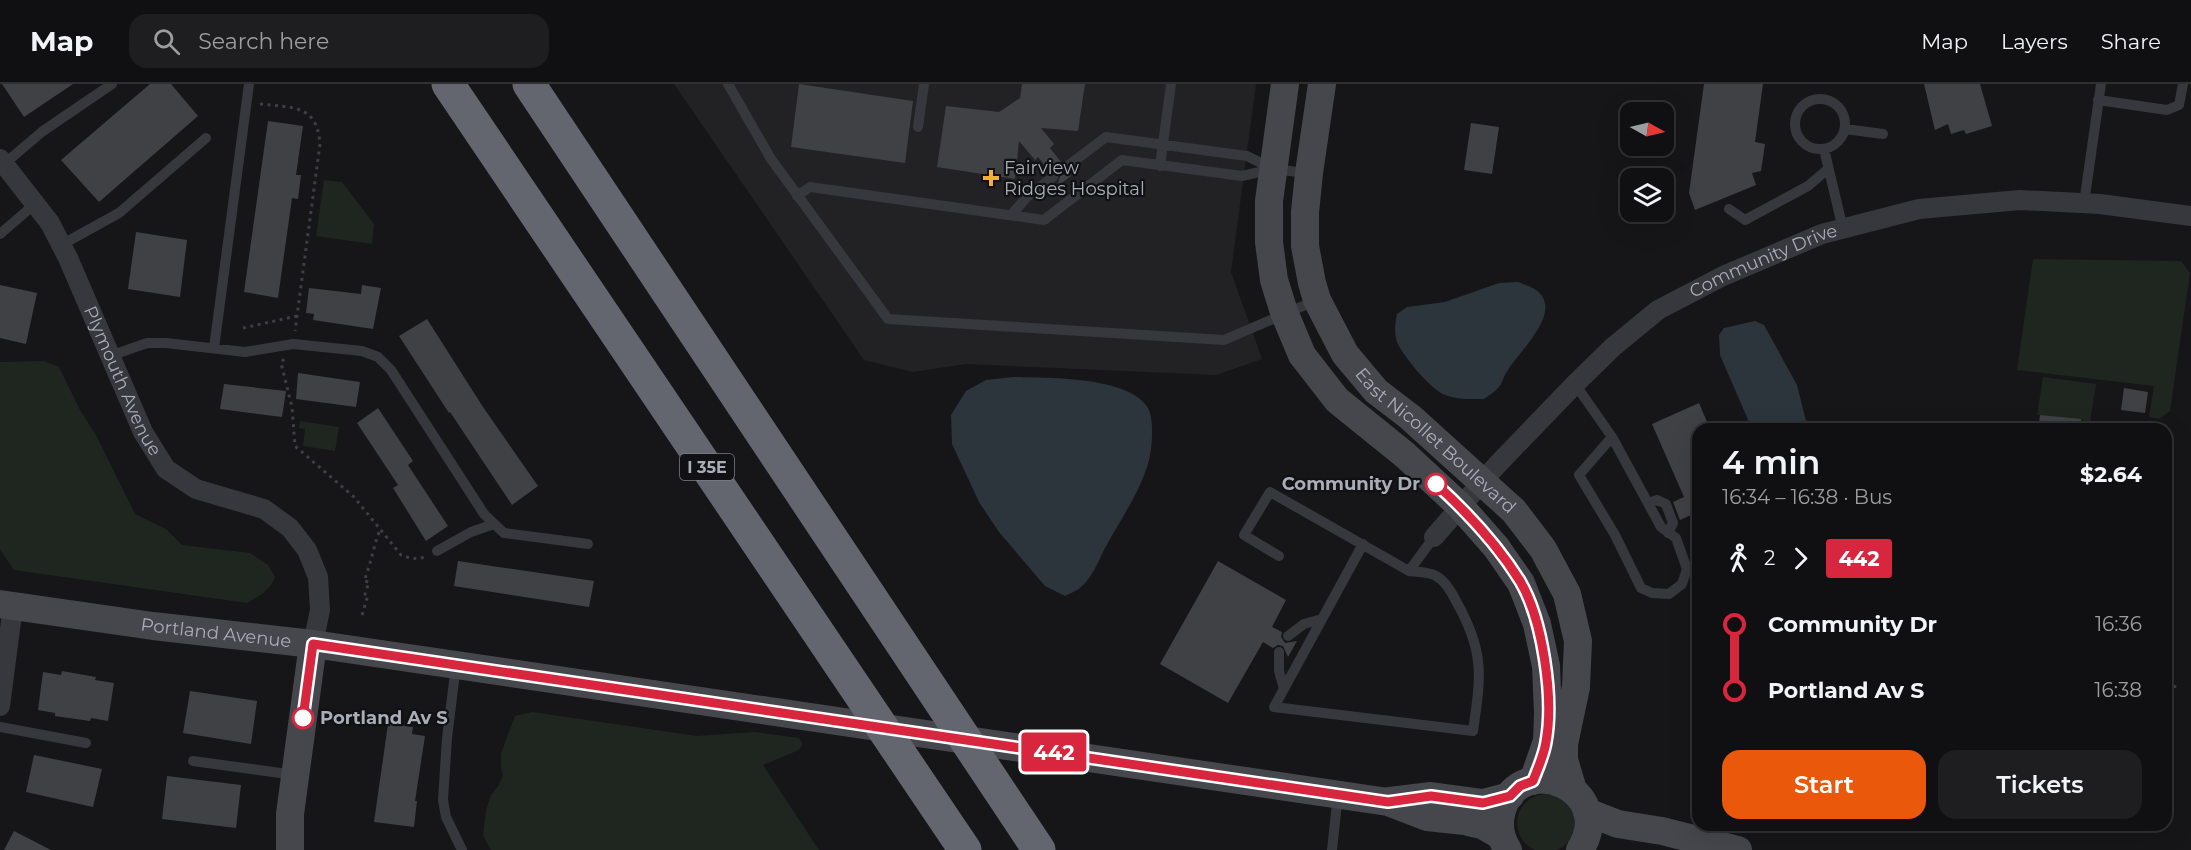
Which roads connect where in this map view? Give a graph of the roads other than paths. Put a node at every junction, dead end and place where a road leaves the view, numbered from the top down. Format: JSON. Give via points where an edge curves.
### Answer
{"nodes":[{"id":1,"x":112,"y":84,"type":"edge"},
{"id":2,"x":249,"y":84,"type":"edge"},
{"id":3,"x":448,"y":84,"type":"edge"},
{"id":4,"x":529,"y":84,"type":"edge"},
{"id":5,"x":539,"y":84,"type":"edge"},
{"id":6,"x":728,"y":84,"type":"edge"},
{"id":7,"x":924,"y":84,"type":"edge"},
{"id":8,"x":1171,"y":84,"type":"edge"},
{"id":9,"x":1285,"y":84,"type":"edge"},
{"id":10,"x":1322,"y":84,"type":"edge"},
{"id":11,"x":2101,"y":84,"type":"edge"},
{"id":12,"x":2183,"y":84,"type":"edge"},
{"id":13,"x":2098,"y":100,"type":"junction"},
{"id":14,"x":918,"y":127,"type":"dead end"},
{"id":15,"x":1845,"y":129,"type":"junction"},
{"id":16,"x":1883,"y":134,"type":"dead end"},
{"id":17,"x":206,"y":138,"type":"dead end"},
{"id":18,"x":1163,"y":145,"type":"junction"},
{"id":19,"x":1824,"y":149,"type":"junction"},
{"id":20,"x":2,"y":162,"type":"edge"},
{"id":21,"x":1160,"y":166,"type":"junction"},
{"id":22,"x":1065,"y":168,"type":"dead end"},
{"id":23,"x":1273,"y":169,"type":"junction"},
{"id":24,"x":1828,"y":169,"type":"junction"},
{"id":25,"x":1309,"y":173,"type":"junction"},
{"id":26,"x":589,"y":174,"type":"junction"},
{"id":27,"x":1053,"y":177,"type":"dead end"},
{"id":28,"x":797,"y":196,"type":"junction"},
{"id":29,"x":36,"y":203,"type":"junction"},
{"id":30,"x":2084,"y":203,"type":"junction"},
{"id":31,"x":1729,"y":209,"type":"dead end"},
{"id":32,"x":1011,"y":215,"type":"junction"},
{"id":33,"x":2191,"y":216,"type":"edge"},
{"id":34,"x":1843,"y":229,"type":"junction"},
{"id":35,"x":0,"y":234,"type":"edge"},
{"id":36,"x":62,"y":245,"type":"junction"},
{"id":37,"x":1317,"y":300,"type":"junction"},
{"id":38,"x":1284,"y":312,"type":"junction"},
{"id":39,"x":214,"y":348,"type":"junction"},
{"id":40,"x":111,"y":356,"type":"junction"},
{"id":41,"x":1575,"y":384,"type":"junction"},
{"id":42,"x":1612,"y":437,"type":"junction"},
{"id":43,"x":1482,"y":482,"type":"junction"},
{"id":44,"x":1460,"y":506,"type":"junction"},
{"id":45,"x":494,"y":524,"type":"junction"},
{"id":46,"x":1434,"y":537,"type":"joint"},
{"id":47,"x":588,"y":544,"type":"dead end"},
{"id":48,"x":1363,"y":544,"type":"junction"},
{"id":49,"x":437,"y":551,"type":"road end"},
{"id":50,"x":1280,"y":556,"type":"dead end"},
{"id":51,"x":1408,"y":570,"type":"junction"},
{"id":52,"x":6,"y":605,"type":"edge"},
{"id":53,"x":1322,"y":619,"type":"junction"},
{"id":54,"x":1288,"y":636,"type":"dead end"},
{"id":55,"x":313,"y":644,"type":"junction"},
{"id":56,"x":1278,"y":652,"type":"dead end"},
{"id":57,"x":456,"y":665,"type":"junction"},
{"id":58,"x":1284,"y":689,"type":"junction"},
{"id":59,"x":0,"y":706,"type":"edge"},
{"id":60,"x":0,"y":727,"type":"edge"},
{"id":61,"x":86,"y":743,"type":"dead end"},
{"id":62,"x":193,"y":761,"type":"dead end"},
{"id":63,"x":295,"y":776,"type":"junction"},
{"id":64,"x":1521,"y":788,"type":"junction"},
{"id":65,"x":1338,"y":794,"type":"junction"},
{"id":66,"x":1580,"y":801,"type":"junction"},
{"id":67,"x":1388,"y":802,"type":"junction"},
{"id":68,"x":1505,"y":843,"type":"edge"},
{"id":69,"x":1581,"y":849,"type":"edge"},
{"id":70,"x":290,"y":850,"type":"edge"},
{"id":71,"x":462,"y":850,"type":"edge"},
{"id":72,"x":965,"y":850,"type":"edge"},
{"id":73,"x":1039,"y":850,"type":"edge"},
{"id":74,"x":1332,"y":850,"type":"edge"},
{"id":75,"x":1660,"y":850,"type":"edge"},
{"id":76,"x":1738,"y":850,"type":"edge"}],
"edges":[{"from":1,"to":20,"type":"lane"},
{"from":2,"to":39,"type":"lane"},
{"from":3,"to":72,"type":"highway","number":"I 35E"},
{"from":4,"to":26,"type":"highway"},
{"from":5,"to":26,"type":"highway"},
{"from":6,"to":28,"type":"lane"},
{"from":7,"to":14,"type":"lane"},
{"from":8,"to":18,"type":"lane"},
{"from":9,"to":23,"type":"street","name":"East Nicollet Boulevard"},
{"from":10,"to":25,"type":"street","name":"East Nicollet Boulevard"},
{"from":11,"to":13,"type":"lane"},
{"from":12,"to":13,"type":"lane","via":[[2179,105],[2174,109]]},
{"from":13,"to":30,"type":"lane"},
{"from":15,"to":16,"type":"lane"},
{"from":15,"to":19,"type":"lane","via":[[1838,142]]},
{"from":15,"to":19,"type":"lane","via":[[1842,112],[1830,101],[1805,103],[1796,117],[1796,134],[1807,146]]},
{"from":17,"to":36,"type":"lane","via":[[119,213]]},
{"from":18,"to":21,"type":"lane"},
{"from":18,"to":22,"type":"lane","via":[[1106,137]]},
{"from":18,"to":23,"type":"lane","via":[[1247,156]]},
{"from":19,"to":24,"type":"lane"},
{"from":20,"to":29,"type":"street","name":"Plymouth Avenue"},
{"from":21,"to":23,"type":"lane","via":[[1242,176]]},
{"from":21,"to":32,"type":"lane","via":[[1122,160],[1044,220]]},
{"from":23,"to":25,"type":"lane"},
{"from":23,"to":38,"type":"street","name":"East Nicollet Boulevard","via":[[1269,243]]},
{"from":24,"to":31,"type":"lane","via":[[1808,186],[1745,220]]},
{"from":24,"to":34,"type":"lane"},
{"from":25,"to":37,"type":"street","name":"East Nicollet Boulevard","via":[[1305,246]]},
{"from":26,"to":73,"type":"highway"},
{"from":27,"to":32,"type":"lane"},
{"from":28,"to":32,"type":"lane","via":[[810,187]]},
{"from":28,"to":38,"type":"lane","via":[[888,319],[1224,340]]},
{"from":29,"to":35,"type":"lane"},
{"from":29,"to":36,"type":"street","name":"Plymouth Avenue"},
{"from":30,"to":33,"type":"street","name":"Community Drive"},
{"from":30,"to":34,"type":"street","name":"Community Drive","via":[[2020,200],[1920,209]]},
{"from":34,"to":41,"type":"street","name":"Community Drive","via":[[1822,234],[1723,276],[1658,310]]},
{"from":36,"to":40,"type":"street","name":"Plymouth Avenue"},
{"from":37,"to":38,"type":"lane"},
{"from":37,"to":43,"type":"street","name":"East Nicollet Boulevard","via":[[1345,354],[1376,391]]},
{"from":38,"to":44,"type":"street","name":"East Nicollet Boulevard","via":[[1302,355],[1337,400]]},
{"from":39,"to":40,"type":"lane","via":[[147,343]]},
{"from":39,"to":45,"type":"lane","via":[[244,351],[294,344],[362,351],[378,357],[392,370]]},
{"from":40,"to":55,"type":"street","name":"Plymouth Avenue","via":[[143,432],[166,469],[196,489],[264,509],[290,528],[308,550],[318,577],[320,610]]},
{"from":41,"to":42,"type":"lane"},
{"from":41,"to":43,"type":"street","name":"Community Drive"},
{"from":42,"to":42,"type":"lane","via":[[1580,475],[1641,588],[1669,594],[1682,584],[1687,569],[1676,538],[1661,527]]},
{"from":43,"to":44,"type":"street","name":"Community Drive"},
{"from":43,"to":66,"type":"street","name":"East Nicollet Boulevard","via":[[1514,511],[1543,549],[1567,594],[1578,641],[1576,687],[1564,760]]},
{"from":44,"to":46,"type":"street","name":"Community Drive"},
{"from":44,"to":64,"type":"street","name":"East Nicollet Boulevard","via":[[1521,583],[1537,624],[1546,666],[1547,741]]},
{"from":45,"to":47,"type":"lane","via":[[504,534]]},
{"from":45,"to":49,"type":"lane"},
{"from":46,"to":51,"type":"lane"},
{"from":48,"to":50,"type":"lane","via":[[1270,492],[1244,535]]},
{"from":48,"to":51,"type":"lane"},
{"from":48,"to":53,"type":"lane"},
{"from":51,"to":58,"type":"lane","via":[[1437,576],[1452,592],[1468,621],[1478,653],[1480,678],[1473,731],[1274,707]]},
{"from":52,"to":55,"type":"street","name":"Portland Avenue"},
{"from":52,"to":59,"type":"street"},
{"from":53,"to":54,"type":"lane","via":[[1304,624]]},
{"from":53,"to":58,"type":"lane"},
{"from":55,"to":57,"type":"street","name":"Portland Avenue"},
{"from":55,"to":63,"type":"street"},
{"from":56,"to":58,"type":"lane"},
{"from":57,"to":65,"type":"street","name":"Portland Avenue"},
{"from":57,"to":71,"type":"lane","via":[[443,800],[446,817]]},
{"from":60,"to":61,"type":"lane"},
{"from":62,"to":63,"type":"lane"},
{"from":63,"to":70,"type":"street"},
{"from":64,"to":66,"type":"street","via":[[1547,779],[1561,782]]},
{"from":64,"to":67,"type":"street","via":[[1483,803],[1431,796]]},
{"from":64,"to":68,"type":"street","name":"East Nicollet Boulevard","via":[[1501,815]]},
{"from":65,"to":67,"type":"street","name":"Portland Avenue"},
{"from":65,"to":74,"type":"lane"},
{"from":66,"to":69,"type":"street","via":[[1589,824]]},
{"from":66,"to":76,"type":"street","via":[[1618,824]]},
{"from":67,"to":68,"type":"street","via":[[1427,817],[1482,825]]},
{"from":69,"to":75,"type":"street","via":[[1615,843]]}]}
